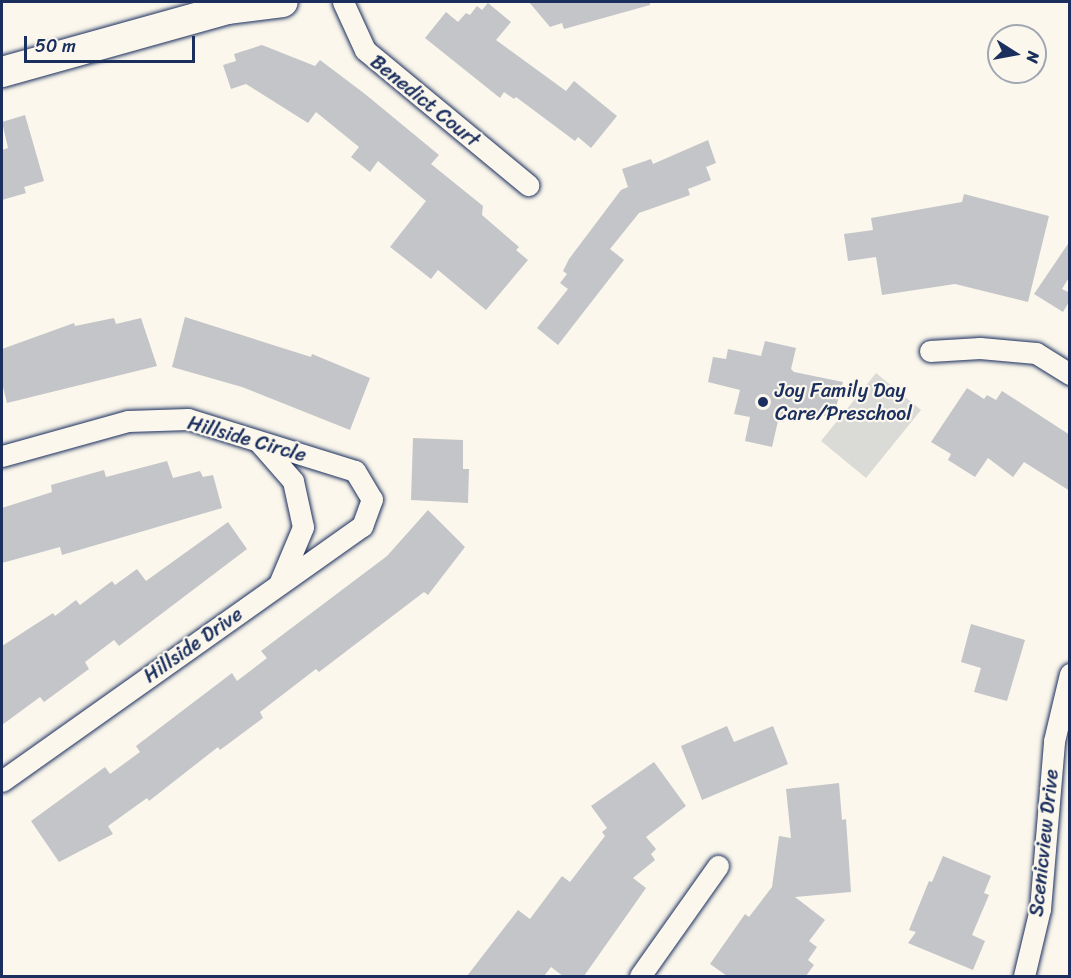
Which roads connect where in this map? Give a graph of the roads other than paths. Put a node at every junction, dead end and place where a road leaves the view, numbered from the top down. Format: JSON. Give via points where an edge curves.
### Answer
{"nodes":[{"id":1,"x":283,"y":2,"type":"edge"},
{"id":2,"x":343,"y":2,"type":"edge"},
{"id":3,"x":2,"y":72,"type":"edge"},
{"id":4,"x":528,"y":185,"type":"dead end"},
{"id":5,"x":930,"y":351,"type":"dead end"},
{"id":6,"x":1070,"y":374,"type":"edge"},
{"id":7,"x":259,"y":442,"type":"junction"},
{"id":8,"x":2,"y":456,"type":"edge"},
{"id":9,"x":372,"y":499,"type":"joint"},
{"id":10,"x":279,"y":584,"type":"junction"},
{"id":11,"x":1070,"y":674,"type":"edge"},
{"id":12,"x":2,"y":781,"type":"edge"},
{"id":13,"x":718,"y":866,"type":"dead end"},
{"id":14,"x":640,"y":976,"type":"edge"},
{"id":15,"x":1023,"y":976,"type":"edge"}],
"edges":[{"from":1,"to":3,"type":"street","via":[[227,9]]},
{"from":2,"to":4,"type":"street","name":"Benedict Court","via":[[365,50]]},
{"from":5,"to":6,"type":"street","via":[[980,348],[1036,353]]},
{"from":7,"to":8,"type":"street","name":"Hillside Circle","via":[[188,419],[128,421]]},
{"from":7,"to":9,"type":"street","name":"Hillside Circle","via":[[355,471]]},
{"from":7,"to":10,"type":"street","via":[[293,481],[303,527]]},
{"from":9,"to":10,"type":"street","name":"Hillside Drive","via":[[362,526]]},
{"from":10,"to":12,"type":"street","name":"Hillside Drive"},
{"from":11,"to":15,"type":"street","name":"Scenicview Drive","via":[[1054,741],[1040,909]]},
{"from":13,"to":14,"type":"street"}]}
